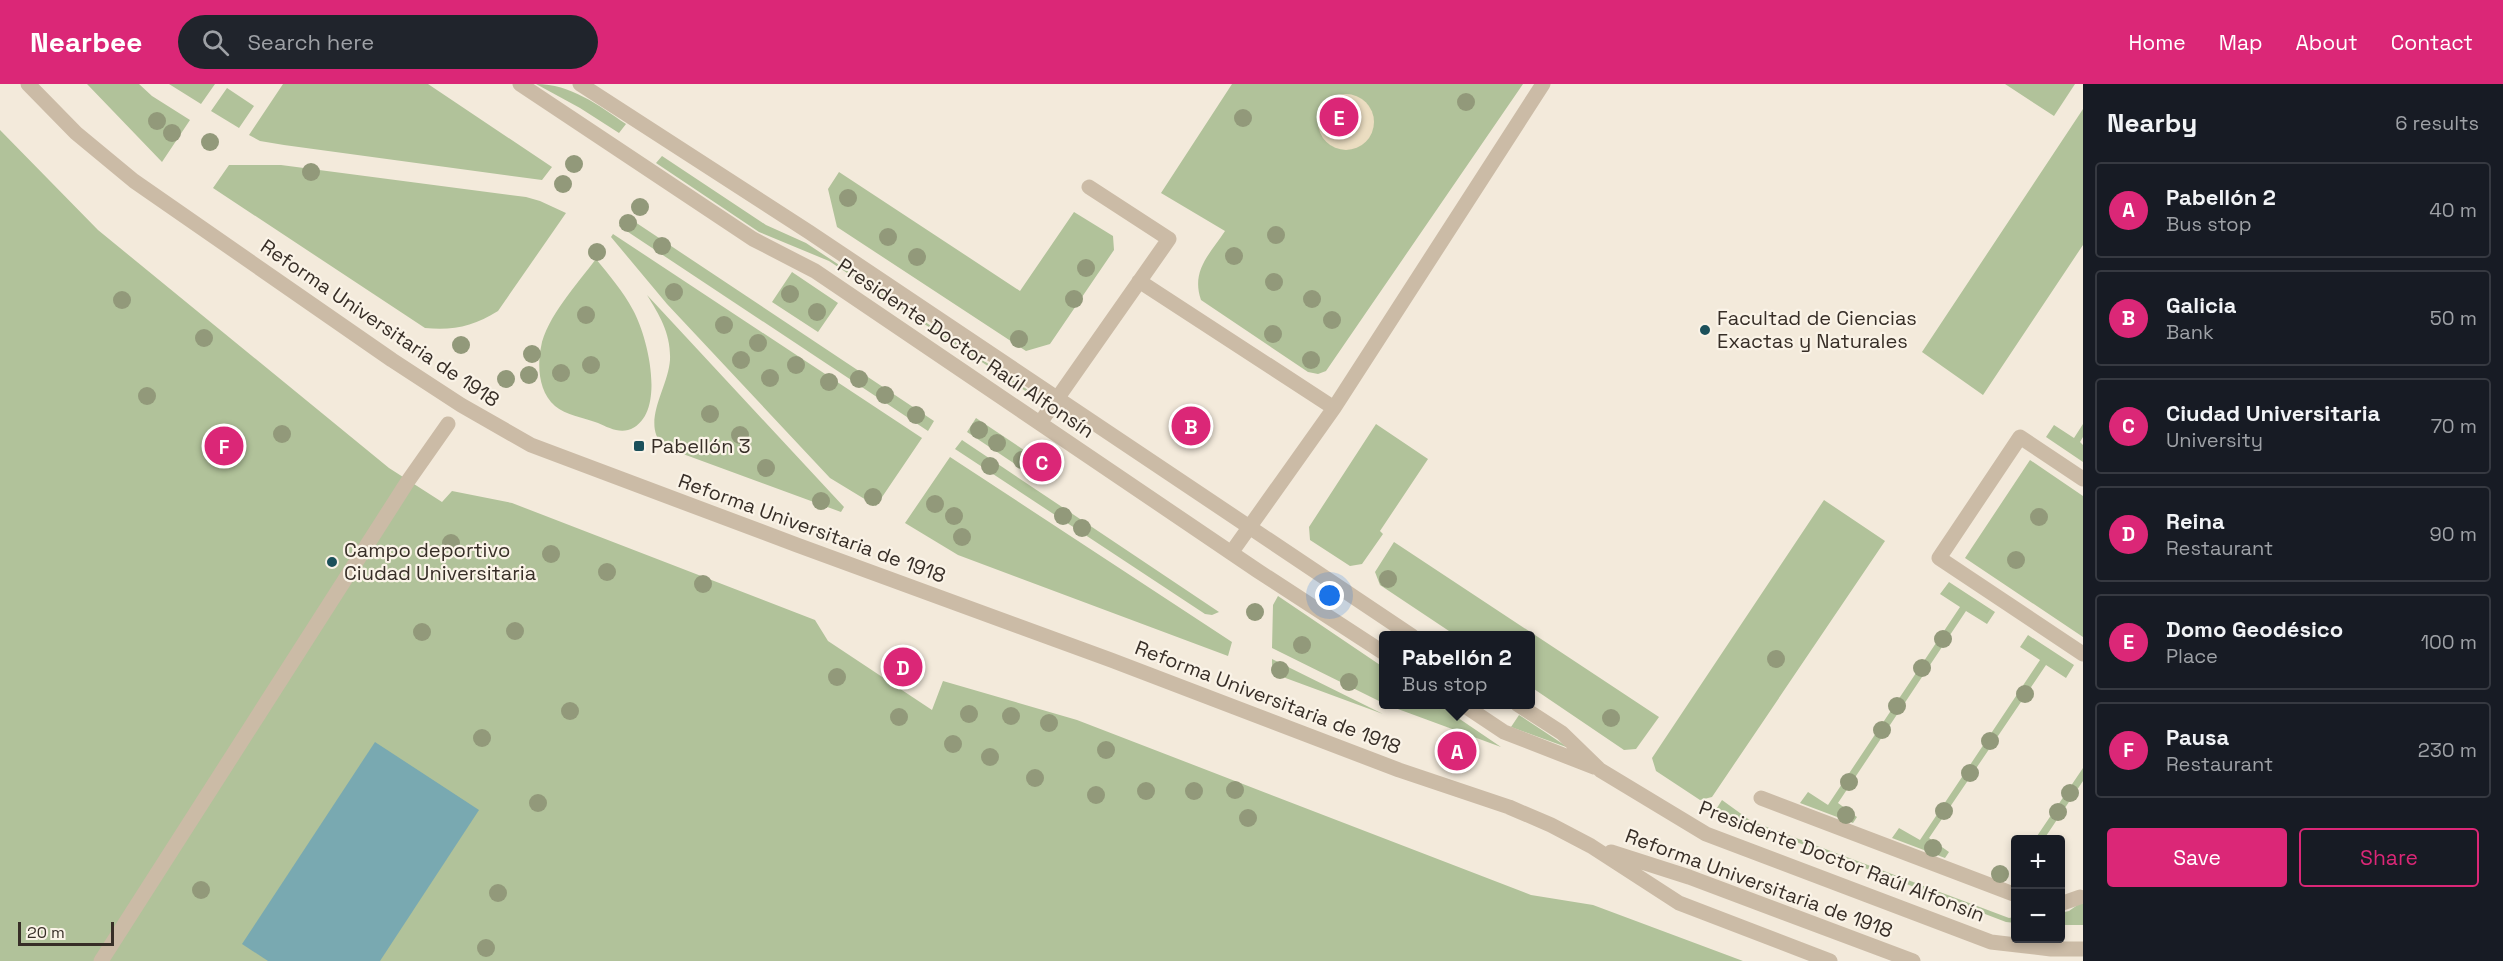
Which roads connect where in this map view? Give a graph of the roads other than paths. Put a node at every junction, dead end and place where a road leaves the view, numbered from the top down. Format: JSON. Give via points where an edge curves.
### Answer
{"nodes":[{"id":1,"x":28,"y":84,"type":"edge"},
{"id":2,"x":520,"y":84,"type":"edge"},
{"id":3,"x":580,"y":84,"type":"edge"},
{"id":4,"x":1543,"y":84,"type":"edge"},
{"id":5,"x":1089,"y":187,"type":"dead end"},
{"id":6,"x":1139,"y":281,"type":"junction"},
{"id":7,"x":1057,"y":399,"type":"junction"},
{"id":8,"x":1334,"y":408,"type":"junction"},
{"id":9,"x":1040,"y":423,"type":"junction"},
{"id":10,"x":447,"y":424,"type":"dead end"},
{"id":11,"x":2083,"y":479,"type":"edge"},
{"id":12,"x":1248,"y":527,"type":"junction"},
{"id":13,"x":1231,"y":553,"type":"junction"},
{"id":14,"x":1404,"y":631,"type":"edge"},
{"id":15,"x":1379,"y":650,"type":"edge"},
{"id":16,"x":2083,"y":654,"type":"edge"},
{"id":17,"x":1468,"y":709,"type":"edge"},
{"id":18,"x":1523,"y":709,"type":"edge"},
{"id":19,"x":1600,"y":770,"type":"junction"},
{"id":20,"x":1761,"y":798,"type":"dead end"},
{"id":21,"x":1591,"y":846,"type":"junction"},
{"id":22,"x":2011,"y":893,"type":"edge"},
{"id":23,"x":2080,"y":897,"type":"dead end"},
{"id":24,"x":2065,"y":903,"type":"edge"},
{"id":25,"x":2083,"y":949,"type":"edge"},
{"id":26,"x":101,"y":961,"type":"edge"},
{"id":27,"x":1830,"y":961,"type":"edge"},
{"id":28,"x":1913,"y":961,"type":"edge"}],
"edges":[{"from":1,"to":21,"type":"lane","name":"Reforma Universitaria de 1918","via":[[76,133],[134,182],[392,360],[531,445],[1399,770],[1509,807]]},
{"from":2,"to":9,"type":"lane","name":"Presidente Doctor Raúl Alfonsín","via":[[753,239],[816,271]]},
{"from":3,"to":7,"type":"lane","name":"Presidente Doctor Raúl Alfonsín"},
{"from":4,"to":8,"type":"lane"},
{"from":5,"to":6,"type":"lane","via":[[1169,239]]},
{"from":6,"to":7,"type":"lane"},
{"from":6,"to":8,"type":"lane"},
{"from":7,"to":9,"type":"lane"},
{"from":7,"to":12,"type":"lane","name":"Presidente Doctor Raúl Alfonsín"},
{"from":8,"to":12,"type":"lane"},
{"from":9,"to":13,"type":"lane","name":"Presidente Doctor Raúl Alfonsín"},
{"from":10,"to":26,"type":"lane"},
{"from":11,"to":16,"type":"lane","via":[[2020,437],[1939,558]]},
{"from":12,"to":13,"type":"lane"},
{"from":12,"to":14,"type":"lane","name":"Presidente Doctor Raúl Alfonsín"},
{"from":13,"to":15,"type":"lane","name":"Presidente Doctor Raúl Alfonsín"},
{"from":17,"to":19,"type":"lane","name":"Presidente Doctor Raúl Alfonsín","via":[[1504,732]]},
{"from":18,"to":19,"type":"lane","name":"Presidente Doctor Raúl Alfonsín","via":[[1562,733]]},
{"from":19,"to":25,"type":"lane","name":"Presidente Doctor Raúl Alfonsín","via":[[1706,834],[1991,942]]},
{"from":20,"to":22,"type":"lane"},
{"from":21,"to":27,"type":"lane","name":"Reforma Universitaria de 1918","via":[[1679,903]]},
{"from":21,"to":28,"type":"lane","name":"Reforma Universitaria de 1918","via":[[1689,877]]},
{"from":23,"to":24,"type":"lane"}]}
